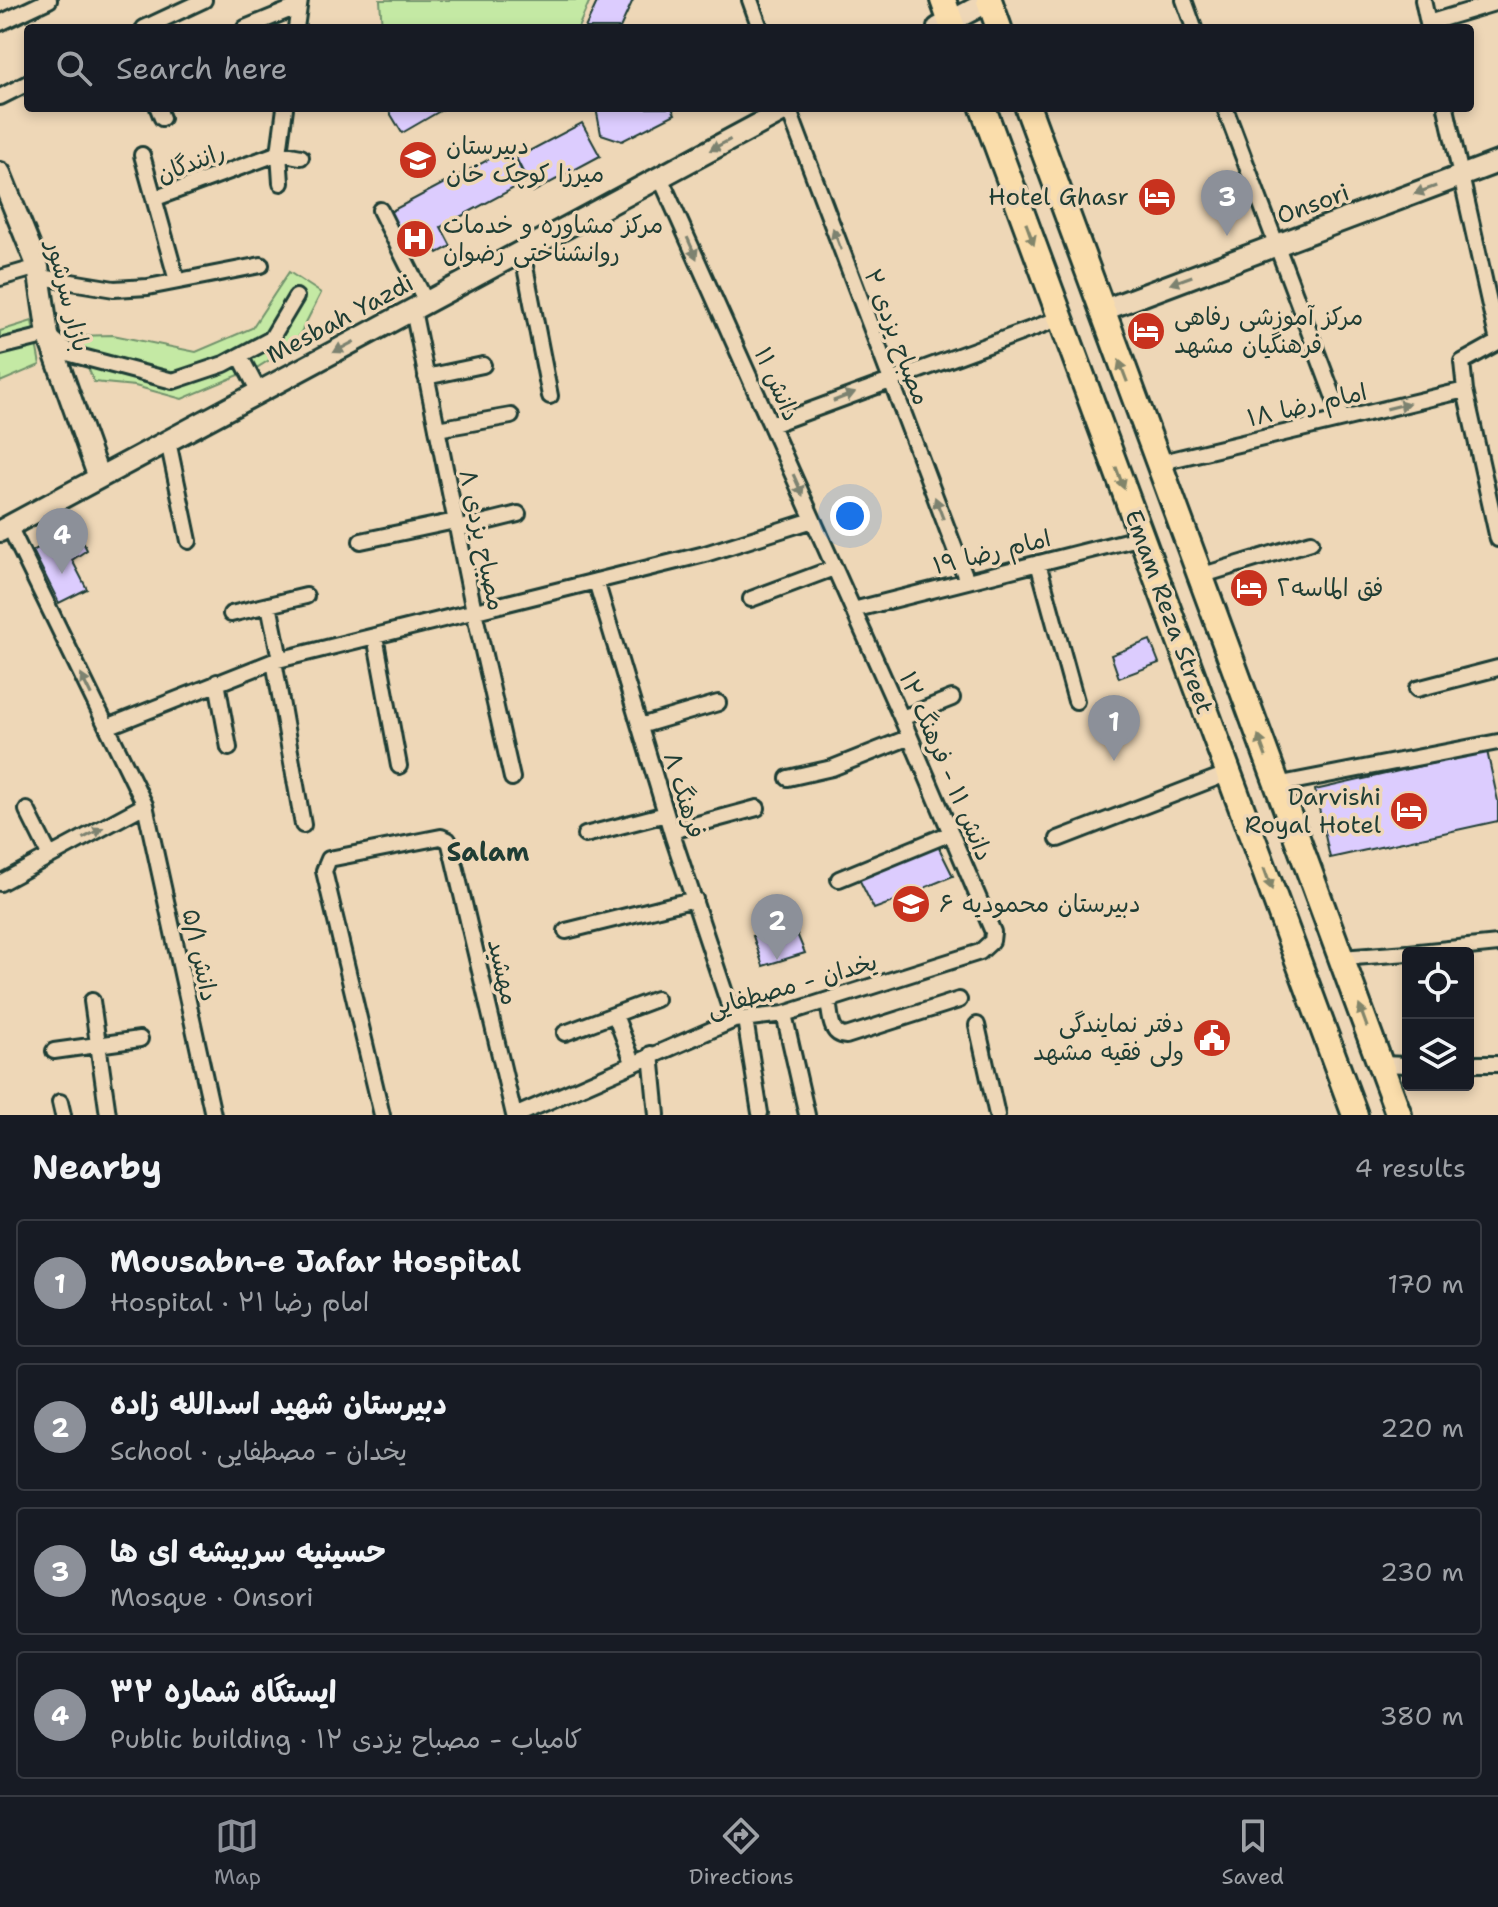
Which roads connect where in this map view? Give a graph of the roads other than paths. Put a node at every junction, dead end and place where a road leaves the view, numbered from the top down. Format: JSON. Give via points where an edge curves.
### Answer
{"nodes":[{"id":1,"x":49,"y":0,"type":"edge"},
{"id":2,"x":204,"y":0,"type":"edge"},
{"id":3,"x":750,"y":0,"type":"edge"},
{"id":4,"x":990,"y":0,"type":"edge"},
{"id":5,"x":1184,"y":0,"type":"edge"},
{"id":6,"x":1423,"y":0,"type":"edge"},
{"id":7,"x":1498,"y":2,"type":"edge"},
{"id":8,"x":300,"y":3,"type":"edge"},
{"id":9,"x":171,"y":7,"type":"edge"},
{"id":10,"x":946,"y":19,"type":"edge"},
{"id":11,"x":0,"y":23,"type":"edge"},
{"id":12,"x":149,"y":24,"type":"edge"},
{"id":13,"x":254,"y":24,"type":"edge"},
{"id":14,"x":297,"y":24,"type":"edge"},
{"id":15,"x":759,"y":24,"type":"edge"},
{"id":16,"x":998,"y":24,"type":"edge"},
{"id":17,"x":1193,"y":24,"type":"edge"},
{"id":18,"x":1428,"y":24,"type":"edge"},
{"id":19,"x":1431,"y":24,"type":"edge"},
{"id":20,"x":24,"y":85,"type":"edge"},
{"id":21,"x":0,"y":97,"type":"edge"},
{"id":22,"x":284,"y":112,"type":"edge"},
{"id":23,"x":781,"y":112,"type":"edge"},
{"id":24,"x":790,"y":112,"type":"edge"},
{"id":25,"x":984,"y":112,"type":"edge"},
{"id":26,"x":1029,"y":112,"type":"edge"},
{"id":27,"x":1227,"y":112,"type":"edge"},
{"id":28,"x":1447,"y":112,"type":"edge"},
{"id":29,"x":279,"y":153,"type":"junction"},
{"id":30,"x":142,"y":155,"type":"dead end"},
{"id":31,"x":301,"y":157,"type":"dead end"},
{"id":32,"x":1498,"y":162,"type":"edge"},
{"id":33,"x":0,"y":173,"type":"edge"},
{"id":34,"x":1461,"y":176,"type":"junction"},
{"id":35,"x":660,"y":177,"type":"junction"},
{"id":36,"x":281,"y":183,"type":"dead end"},
{"id":37,"x":156,"y":198,"type":"junction"},
{"id":38,"x":380,"y":210,"type":"dead end"},
{"id":39,"x":1278,"y":244,"type":"junction"},
{"id":40,"x":522,"y":251,"type":"junction"},
{"id":41,"x":261,"y":265,"type":"dead end"},
{"id":42,"x":40,"y":272,"type":"junction"},
{"id":43,"x":0,"y":278,"type":"edge"},
{"id":44,"x":177,"y":281,"type":"junction"},
{"id":45,"x":296,"y":297,"type":"dead end"},
{"id":46,"x":420,"y":306,"type":"junction"},
{"id":47,"x":1101,"y":311,"type":"junction"},
{"id":48,"x":1061,"y":318,"type":"junction"},
{"id":49,"x":48,"y":335,"type":"junction"},
{"id":50,"x":0,"y":347,"type":"edge"},
{"id":51,"x":240,"y":356,"type":"junction"},
{"id":52,"x":483,"y":365,"type":"dead end"},
{"id":53,"x":426,"y":377,"type":"junction"},
{"id":54,"x":890,"y":379,"type":"junction"},
{"id":55,"x":1465,"y":390,"type":"junction"},
{"id":56,"x":259,"y":392,"type":"junction"},
{"id":57,"x":550,"y":396,"type":"dead end"},
{"id":58,"x":511,"y":416,"type":"dead end"},
{"id":59,"x":1342,"y":419,"type":"junction"},
{"id":60,"x":771,"y":425,"type":"junction"},
{"id":61,"x":437,"y":429,"type":"junction"},
{"id":62,"x":168,"y":441,"type":"junction"},
{"id":63,"x":1158,"y":463,"type":"junction"},
{"id":64,"x":99,"y":478,"type":"junction"},
{"id":65,"x":1494,"y":493,"type":"edge"},
{"id":66,"x":518,"y":514,"type":"dead end"},
{"id":67,"x":813,"y":520,"type":"junction"},
{"id":68,"x":456,"y":525,"type":"junction"},
{"id":69,"x":4,"y":529,"type":"edge"},
{"id":70,"x":1142,"y":537,"type":"junction"},
{"id":71,"x":1498,"y":539,"type":"edge"},
{"id":72,"x":189,"y":541,"type":"dead end"},
{"id":73,"x":361,"y":541,"type":"dead end"},
{"id":74,"x":1311,"y":542,"type":"dead end"},
{"id":75,"x":1038,"y":563,"type":"junction"},
{"id":76,"x":834,"y":568,"type":"junction"},
{"id":77,"x":1200,"y":576,"type":"junction"},
{"id":78,"x":596,"y":581,"type":"junction"},
{"id":79,"x":967,"y":581,"type":"junction"},
{"id":80,"x":306,"y":596,"type":"dead end"},
{"id":81,"x":751,"y":599,"type":"dead end"},
{"id":82,"x":269,"y":605,"type":"junction"},
{"id":83,"x":853,"y":610,"type":"junction"},
{"id":84,"x":474,"y":611,"type":"junction"},
{"id":85,"x":231,"y":614,"type":"dead end"},
{"id":86,"x":375,"y":636,"type":"junction"},
{"id":87,"x":277,"y":660,"type":"junction"},
{"id":88,"x":1498,"y":668,"type":"edge"},
{"id":89,"x":217,"y":682,"type":"junction"},
{"id":90,"x":1417,"y":689,"type":"dead end"},
{"id":91,"x":952,"y":698,"type":"dead end"},
{"id":92,"x":1076,"y":701,"type":"dead end"},
{"id":93,"x":718,"y":703,"type":"dead end"},
{"id":94,"x":902,"y":718,"type":"junction"},
{"id":95,"x":640,"y":726,"type":"junction"},
{"id":96,"x":107,"y":727,"type":"junction"},
{"id":97,"x":910,"y":737,"type":"junction"},
{"id":98,"x":1498,"y":742,"type":"edge"},
{"id":99,"x":229,"y":748,"type":"dead end"},
{"id":100,"x":399,"y":766,"type":"dead end"},
{"id":101,"x":1229,"y":773,"type":"junction"},
{"id":102,"x":512,"y":778,"type":"dead end"},
{"id":103,"x":788,"y":778,"type":"dead end"},
{"id":104,"x":1276,"y":785,"type":"junction"},
{"id":105,"x":145,"y":805,"type":"junction"},
{"id":106,"x":757,"y":808,"type":"dead end"},
{"id":107,"x":27,"y":810,"type":"dead end"},
{"id":108,"x":666,"y":814,"type":"junction"},
{"id":109,"x":303,"y":825,"type":"dead end"},
{"id":110,"x":672,"y":831,"type":"junction"},
{"id":111,"x":951,"y":833,"type":"junction"},
{"id":112,"x":585,"y":835,"type":"dead end"},
{"id":113,"x":1058,"y":839,"type":"dead end"},
{"id":114,"x":50,"y":856,"type":"junction"},
{"id":115,"x":839,"y":879,"type":"dead end"},
{"id":116,"x":0,"y":883,"type":"edge"},
{"id":117,"x":695,"y":899,"type":"junction"},
{"id":118,"x":566,"y":931,"type":"dead end"},
{"id":119,"x":992,"y":941,"type":"joint"},
{"id":120,"x":1498,"y":944,"type":"edge"},
{"id":121,"x":1468,"y":947,"type":"edge"},
{"id":122,"x":1402,"y":953,"type":"edge"},
{"id":123,"x":1341,"y":958,"type":"junction"},
{"id":124,"x":656,"y":999,"type":"dead end"},
{"id":125,"x":959,"y":1000,"type":"dead end"},
{"id":126,"x":92,"y":1001,"type":"dead end"},
{"id":127,"x":828,"y":1001,"type":"junction"},
{"id":128,"x":784,"y":1014,"type":"junction"},
{"id":129,"x":615,"y":1015,"type":"junction"},
{"id":130,"x":740,"y":1020,"type":"junction"},
{"id":131,"x":977,"y":1025,"type":"dead end"},
{"id":132,"x":565,"y":1033,"type":"dead end"},
{"id":133,"x":140,"y":1039,"type":"dead end"},
{"id":134,"x":97,"y":1044,"type":"junction"},
{"id":135,"x":54,"y":1051,"type":"dead end"},
{"id":136,"x":651,"y":1054,"type":"junction"},
{"id":137,"x":633,"y":1062,"type":"junction"},
{"id":138,"x":1381,"y":1064,"type":"junction"},
{"id":139,"x":1474,"y":1064,"type":"edge"},
{"id":140,"x":1498,"y":1064,"type":"edge"},
{"id":141,"x":1402,"y":1065,"type":"edge"},
{"id":142,"x":760,"y":1113,"type":"edge"},
{"id":143,"x":108,"y":1115,"type":"edge"},
{"id":144,"x":213,"y":1115,"type":"edge"},
{"id":145,"x":382,"y":1115,"type":"edge"},
{"id":146,"x":516,"y":1115,"type":"edge"},
{"id":147,"x":657,"y":1115,"type":"edge"},
{"id":148,"x":807,"y":1115,"type":"edge"},
{"id":149,"x":997,"y":1115,"type":"edge"},
{"id":150,"x":1355,"y":1115,"type":"edge"},
{"id":151,"x":1399,"y":1115,"type":"edge"}],
"edges":[{"from":1,"to":11,"type":"street"},
{"from":2,"to":9,"type":"street"},
{"from":3,"to":15,"type":"street"},
{"from":4,"to":10,"type":"main road"},
{"from":4,"to":16,"type":"main road"},
{"from":5,"to":17,"type":"street"},
{"from":6,"to":18,"type":"street"},
{"from":7,"to":19,"type":"street"},
{"from":8,"to":13,"type":"street"},
{"from":8,"to":14,"type":"street"},
{"from":9,"to":12,"type":"street"},
{"from":20,"to":21,"type":"street"},
{"from":22,"to":29,"type":"street"},
{"from":23,"to":35,"type":"main road","name":"Mesbah Yazdi","one_way":true},
{"from":54,"to":24,"type":"street","name":"مصباح یزدی ۲","one_way":true},
{"from":25,"to":48,"type":"main road","name":"Emam Reza Street","one_way":true},
{"from":26,"to":47,"type":"main road","name":"Emam Reza Street"},
{"from":27,"to":39,"type":"street"},
{"from":28,"to":34,"type":"street"},
{"from":29,"to":31,"type":"street"},
{"from":29,"to":36,"type":"street"},
{"from":29,"to":37,"type":"street","name":"رانندگان"},
{"from":30,"to":37,"type":"street"},
{"from":32,"to":34,"type":"main road","name":"Onsori"},
{"from":33,"to":42,"type":"main road","name":"بازار سرشور"},
{"from":34,"to":39,"type":"main road","name":"Onsori","one_way":true},
{"from":34,"to":55,"type":"street","via":[[1498,342],[1462,362]]},
{"from":35,"to":40,"type":"main road","name":"Mesbah Yazdi"},
{"from":35,"to":60,"type":"street","name":"دانش ۱۱","one_way":true},
{"from":37,"to":44,"type":"street","name":"رانندگان"},
{"from":38,"to":46,"type":"street","name":"مصباح یزدی ۸"},
{"from":39,"to":47,"type":"main road","name":"Onsori","one_way":true},
{"from":39,"to":59,"type":"street"},
{"from":40,"to":46,"type":"main road","name":"Mesbah Yazdi"},
{"from":40,"to":57,"type":"street"},
{"from":41,"to":44,"type":"street"},
{"from":42,"to":43,"type":"street"},
{"from":42,"to":44,"type":"street","via":[[114,289]]},
{"from":42,"to":49,"type":"main road","name":"بازار سرشور"},
{"from":45,"to":51,"type":"street","via":[[271,339]]},
{"from":46,"to":53,"type":"street","name":"مصباح یزدی ۸"},
{"from":46,"to":56,"type":"main road","name":"Mesbah Yazdi","one_way":true},
{"from":63,"to":47,"type":"main road","name":"Emam Reza Street","one_way":true},
{"from":48,"to":54,"type":"street"},
{"from":48,"to":70,"type":"main road","name":"Emam Reza Street","one_way":true},
{"from":49,"to":50,"type":"street"},
{"from":49,"to":51,"type":"street","via":[[71,354],[173,381]]},
{"from":49,"to":64,"type":"main road","name":"بازار سرشور"},
{"from":51,"to":56,"type":"street"},
{"from":52,"to":53,"type":"street"},
{"from":53,"to":61,"type":"street","name":"مصباح یزدی ۸"},
{"from":60,"to":54,"type":"street","one_way":true},
{"from":79,"to":54,"type":"street","name":"مصباح یزدی ۲","one_way":true},
{"from":59,"to":55,"type":"street","name":"امام رضا ۱۸","one_way":true},
{"from":55,"to":65,"type":"street"},
{"from":56,"to":62,"type":"main road","name":"Mesbah Yazdi"},
{"from":58,"to":61,"type":"street"},
{"from":59,"to":63,"type":"street","name":"امام رضا ۱۸"},
{"from":60,"to":67,"type":"street","name":"دانش ۱۱","one_way":true},
{"from":61,"to":68,"type":"street","name":"مصباح یزدی ۸"},
{"from":62,"to":64,"type":"main road","name":"Mesbah Yazdi"},
{"from":62,"to":72,"type":"street"},
{"from":63,"to":77,"type":"main road","name":"Emam Reza Street"},
{"from":64,"to":69,"type":"main road","name":"Mesbah Yazdi"},
{"from":65,"to":71,"type":"street"},
{"from":66,"to":68,"type":"street"},
{"from":67,"to":76,"type":"street","name":"دانش ۱۱"},
{"from":67,"to":78,"type":"street"},
{"from":68,"to":73,"type":"street"},
{"from":68,"to":84,"type":"street","name":"مصباح یزدی ۸"},
{"from":96,"to":69,"type":"street","name":"دانش ۵/۱","one_way":true},
{"from":70,"to":75,"type":"street","name":"امام رضا ۱۹"},
{"from":70,"to":101,"type":"main road","name":"Emam Reza Street"},
{"from":74,"to":77,"type":"street"},
{"from":75,"to":79,"type":"street","name":"امام رضا ۱۹"},
{"from":75,"to":92,"type":"street"},
{"from":76,"to":81,"type":"street"},
{"from":76,"to":83,"type":"street","name":"دانش ۱۱"},
{"from":104,"to":77,"type":"main road","name":"Emam Reza Street","one_way":true},
{"from":78,"to":84,"type":"street"},
{"from":78,"to":95,"type":"street","name":"فرهنگ ۸"},
{"from":79,"to":83,"type":"street","name":"امام رضا ۱۹"},
{"from":80,"to":82,"type":"street"},
{"from":82,"to":85,"type":"street"},
{"from":82,"to":87,"type":"street"},
{"from":83,"to":94,"type":"street","name":"دانش ۱۱ - فرهنگ ۱۲"},
{"from":84,"to":86,"type":"street"},
{"from":84,"to":102,"type":"street","name":"مصباح یزدی ۸"},
{"from":86,"to":87,"type":"street"},
{"from":86,"to":100,"type":"street"},
{"from":87,"to":89,"type":"street"},
{"from":87,"to":109,"type":"street"},
{"from":88,"to":90,"type":"street"},
{"from":89,"to":96,"type":"street"},
{"from":89,"to":99,"type":"street"},
{"from":91,"to":94,"type":"street"},
{"from":93,"to":95,"type":"street"},
{"from":94,"to":97,"type":"street","name":"دانش ۱۱ - فرهنگ ۱۲"},
{"from":95,"to":108,"type":"street","name":"فرهنگ ۸"},
{"from":96,"to":105,"type":"street","name":"دانش ۵/۱"},
{"from":97,"to":103,"type":"street","via":[[832,768]]},
{"from":97,"to":111,"type":"street","name":"دانش ۱۱ - فرهنگ ۱۲"},
{"from":98,"to":104,"type":"street"},
{"from":101,"to":113,"type":"street"},
{"from":101,"to":150,"type":"main road","name":"Emam Reza Street","one_way":true},
{"from":104,"to":123,"type":"main road","name":"Emam Reza Street"},
{"from":114,"to":105,"type":"street","one_way":true},
{"from":105,"to":144,"type":"street","name":"دانش ۵/۱"},
{"from":106,"to":110,"type":"street"},
{"from":107,"to":114,"type":"street"},
{"from":108,"to":110,"type":"street","name":"فرهنگ ۸"},
{"from":108,"to":112,"type":"street"},
{"from":110,"to":117,"type":"street","name":"فرهنگ ۸"},
{"from":111,"to":115,"type":"street"},
{"from":111,"to":119,"type":"street","name":"دانش ۱۱ - فرهنگ ۱۲","via":[[993,932]]},
{"from":114,"to":116,"type":"street"},
{"from":117,"to":118,"type":"street"},
{"from":117,"to":130,"type":"street","name":"فرهنگ ۸"},
{"from":119,"to":127,"type":"street","name":"یخدان - مصطفایی","via":[[980,952]]},
{"from":120,"to":121,"type":"street"},
{"from":122,"to":123,"type":"street"},
{"from":138,"to":123,"type":"main road","name":"Emam Reza Street","one_way":true},
{"from":124,"to":129,"type":"street"},
{"from":125,"to":127,"type":"street","via":[[846,1036],[833,1031]]},
{"from":126,"to":134,"type":"street"},
{"from":127,"to":128,"type":"street","name":"یخدان - مصطفایی"},
{"from":128,"to":130,"type":"street","name":"یخدان - مصطفایی"},
{"from":128,"to":148,"type":"street"},
{"from":129,"to":132,"type":"street"},
{"from":129,"to":137,"type":"street"},
{"from":130,"to":136,"type":"street","name":"یخدان - مصطفایی"},
{"from":130,"to":142,"type":"street","name":"فرهنگ ۸"},
{"from":131,"to":149,"type":"street"},
{"from":133,"to":134,"type":"street"},
{"from":134,"to":135,"type":"street"},
{"from":134,"to":143,"type":"street"},
{"from":136,"to":137,"type":"street","name":"یخدان - مصطفایی"},
{"from":136,"to":147,"type":"street"},
{"from":137,"to":146,"type":"street","name":"یخدان - مصطفایی"},
{"from":138,"to":141,"type":"street"},
{"from":138,"to":151,"type":"main road","name":"Emam Reza Street"},
{"from":139,"to":140,"type":"street"},
{"from":145,"to":146,"type":"street","name":"مهشید","via":[[325,864],[441,837],[448,840]]}]}
